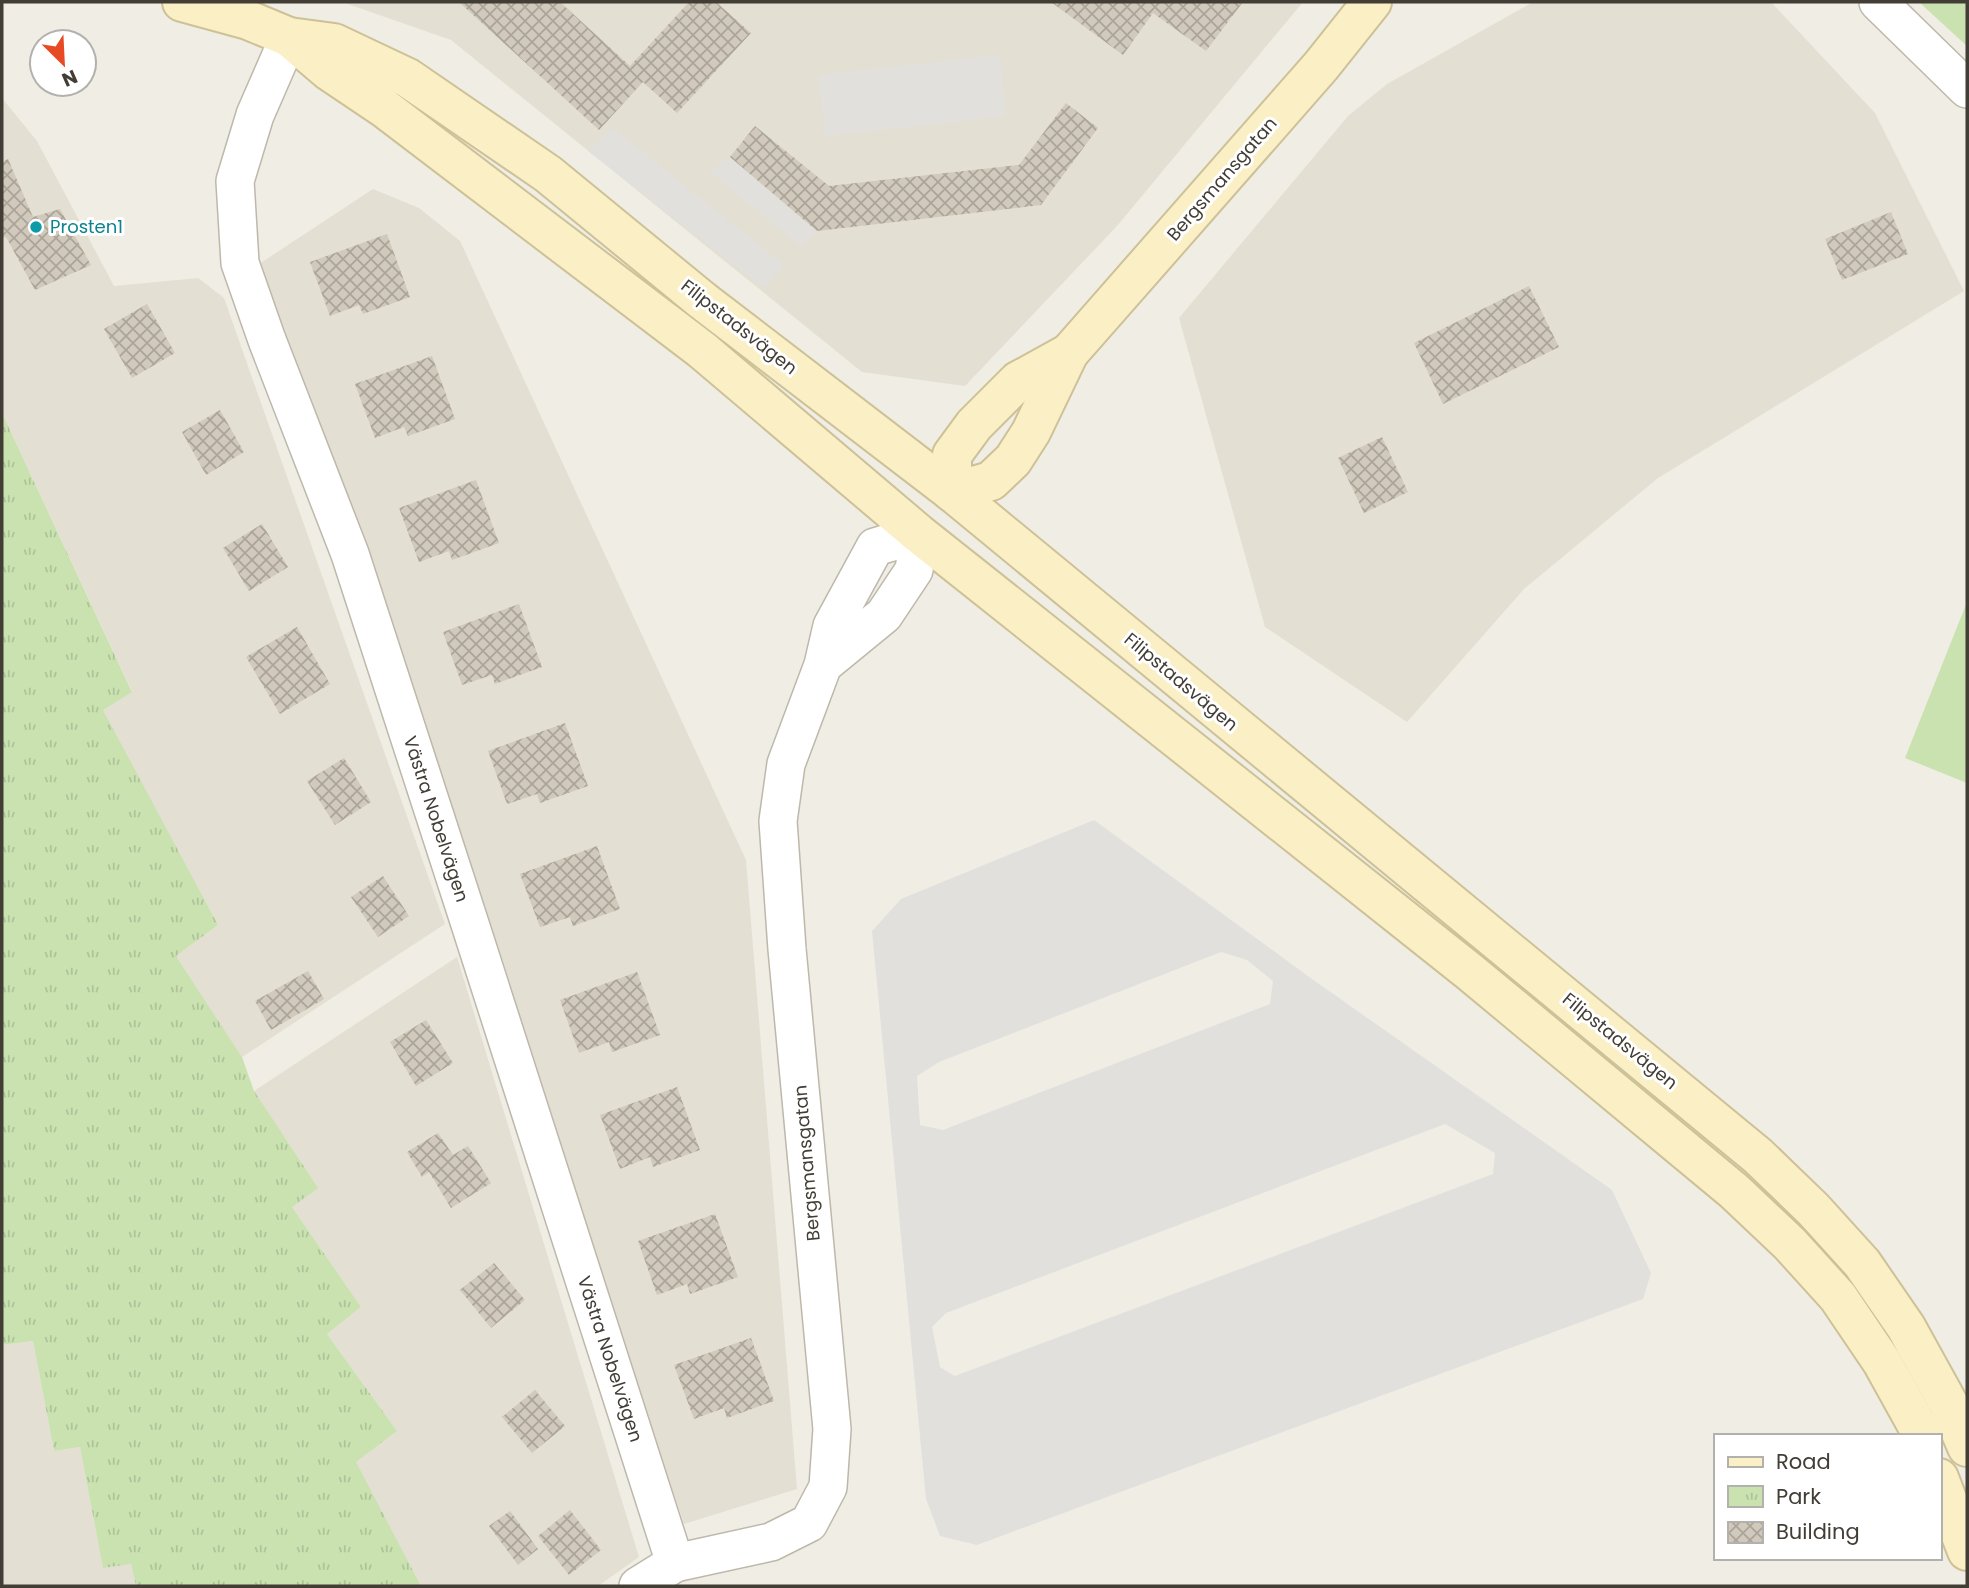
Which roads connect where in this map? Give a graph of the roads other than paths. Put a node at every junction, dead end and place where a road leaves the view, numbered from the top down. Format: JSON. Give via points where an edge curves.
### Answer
{"nodes":[{"id":1,"x":182,"y":2,"type":"edge"},
{"id":2,"x":1372,"y":2,"type":"edge"},
{"id":3,"x":1878,"y":2,"type":"edge"},
{"id":4,"x":289,"y":37,"type":"junction"},
{"id":5,"x":1967,"y":89,"type":"edge"},
{"id":6,"x":1069,"y":353,"type":"junction"},
{"id":7,"x":952,"y":492,"type":"junction"},
{"id":8,"x":919,"y":534,"type":"junction"},
{"id":9,"x":1922,"y":1434,"type":"edge"},
{"id":10,"x":1967,"y":1447,"type":"edge"},
{"id":11,"x":1941,"y":1483,"type":"edge"},
{"id":12,"x":1967,"y":1551,"type":"edge"},
{"id":13,"x":675,"y":1563,"type":"junction"},
{"id":14,"x":638,"y":1586,"type":"edge"}],
"edges":[{"from":1,"to":4,"type":"street","name":"Filipstadsvägen"},
{"from":2,"to":6,"type":"street","name":"Bergsmansgatan"},
{"from":3,"to":5,"type":"street"},
{"from":4,"to":7,"type":"street","name":"Filipstadsvägen","via":[[334,43],[408,78],[548,174],[703,301]]},
{"from":4,"to":8,"type":"street","name":"Filipstadsvägen","via":[[702,350]]},
{"from":4,"to":13,"type":"street","name":"Västra Nobelvägen","via":[[255,114],[235,181],[240,262],[349,554]]},
{"from":6,"to":7,"type":"street","name":"Bergsmansgatan","via":[[1013,460],[991,481]]},
{"from":6,"to":7,"type":"street","name":"Bergsmansgatan","via":[[1018,381],[974,425],[952,455]]},
{"from":7,"to":8,"type":"street"},
{"from":7,"to":10,"type":"street","name":"Filipstadsvägen","via":[[1758,1156],[1862,1263],[1906,1327]]},
{"from":8,"to":9,"type":"street","name":"Filipstadsvägen","via":[[1470,972],[1734,1191],[1838,1297],[1882,1362]]},
{"from":8,"to":13,"type":"street","name":"Bergsmansgatan","via":[[875,547],[832,626],[823,666],[786,764],[778,821],[832,1429],[828,1486],[809,1522],[771,1542]]},
{"from":11,"to":12,"type":"street"},
{"from":13,"to":14,"type":"street"}]}
